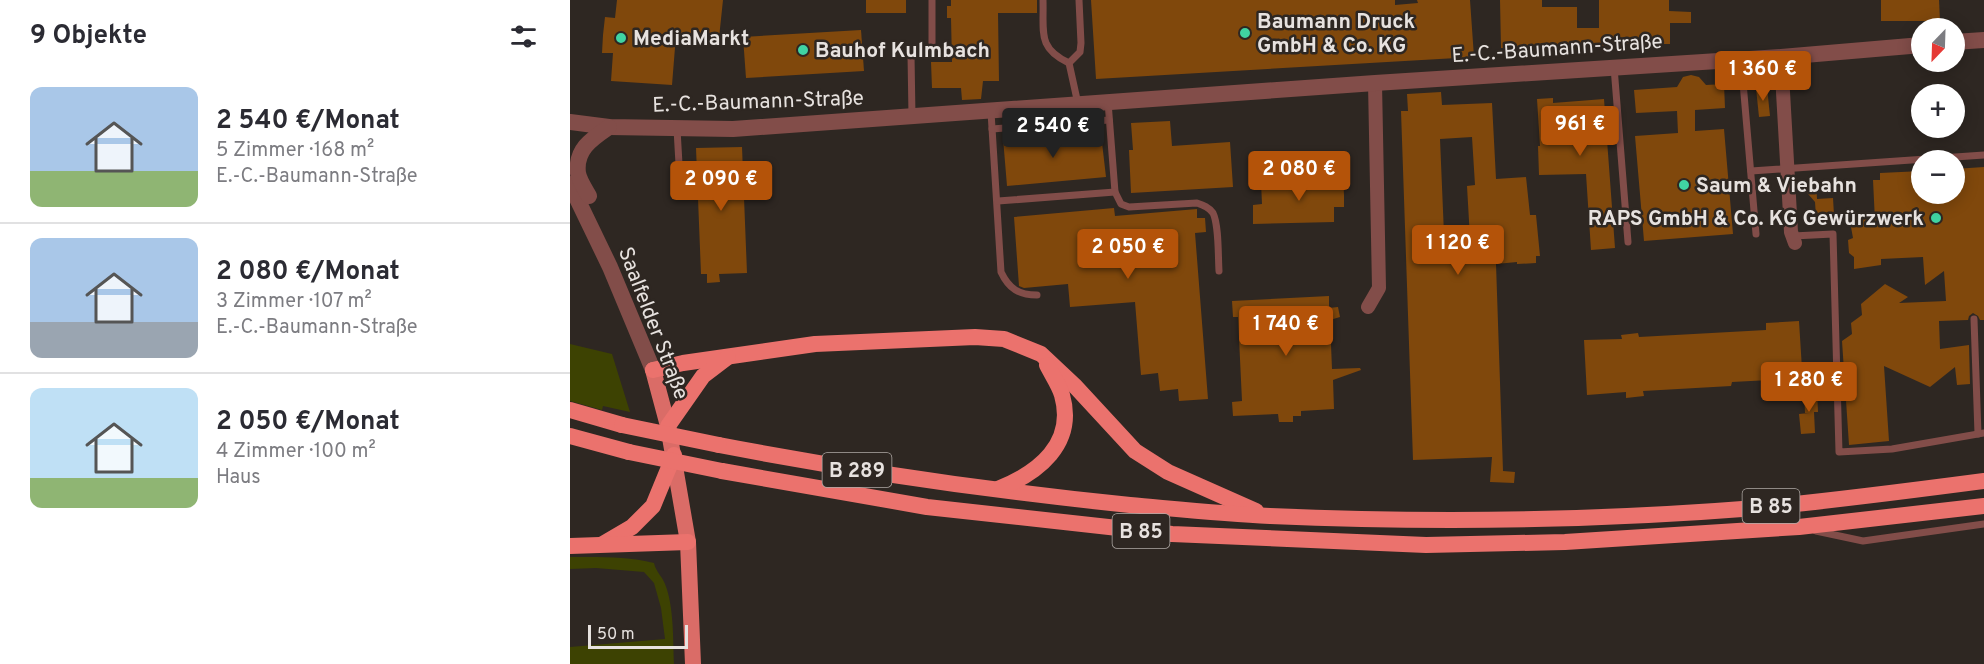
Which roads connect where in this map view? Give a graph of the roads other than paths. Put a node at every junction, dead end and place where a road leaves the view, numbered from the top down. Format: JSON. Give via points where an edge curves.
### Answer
{"nodes":[{"id":1,"x":932,"y":0,"type":"edge"},
{"id":2,"x":1043,"y":0,"type":"edge"},
{"id":3,"x":1079,"y":0,"type":"edge"},
{"id":4,"x":1984,"y":40,"type":"edge"},
{"id":5,"x":1965,"y":41,"type":"edge"},
{"id":6,"x":1911,"y":46,"type":"edge"},
{"id":7,"x":1781,"y":57,"type":"junction"},
{"id":8,"x":1742,"y":59,"type":"junction"},
{"id":9,"x":1069,"y":63,"type":"junction"},
{"id":10,"x":1614,"y":67,"type":"junction"},
{"id":11,"x":1375,"y":83,"type":"junction"},
{"id":12,"x":1108,"y":102,"type":"junction"},
{"id":13,"x":1078,"y":104,"type":"junction"},
{"id":14,"x":991,"y":110,"type":"junction"},
{"id":15,"x":912,"y":116,"type":"junction"},
{"id":16,"x":1109,"y":120,"type":"junction"},
{"id":17,"x":570,"y":122,"type":"edge"},
{"id":18,"x":609,"y":127,"type":"junction"},
{"id":19,"x":677,"y":129,"type":"junction"},
{"id":20,"x":992,"y":129,"type":"junction"},
{"id":21,"x":1984,"y":155,"type":"edge"},
{"id":22,"x":679,"y":164,"type":"dead end"},
{"id":23,"x":1788,"y":169,"type":"junction"},
{"id":24,"x":1751,"y":171,"type":"junction"},
{"id":25,"x":570,"y":184,"type":"edge"},
{"id":26,"x":1115,"y":192,"type":"junction"},
{"id":27,"x":998,"y":201,"type":"junction"},
{"id":28,"x":1756,"y":234,"type":"dead end"},
{"id":29,"x":598,"y":240,"type":"junction"},
{"id":30,"x":1794,"y":240,"type":"joint"},
{"id":31,"x":1628,"y":242,"type":"dead end"},
{"id":32,"x":1219,"y":271,"type":"dead end"},
{"id":33,"x":1037,"y":295,"type":"dead end"},
{"id":34,"x":1368,"y":307,"type":"dead end"},
{"id":35,"x":1974,"y":319,"type":"dead end"},
{"id":36,"x":1041,"y":354,"type":"junction"},
{"id":37,"x":730,"y":355,"type":"junction"},
{"id":38,"x":653,"y":370,"type":"junction"},
{"id":39,"x":570,"y":410,"type":"edge"},
{"id":40,"x":668,"y":426,"type":"junction"},
{"id":41,"x":1981,"y":433,"type":"edge"},
{"id":42,"x":570,"y":436,"type":"edge"},
{"id":43,"x":674,"y":455,"type":"junction"},
{"id":44,"x":1984,"y":481,"type":"edge"},
{"id":45,"x":995,"y":490,"type":"junction"},
{"id":46,"x":1984,"y":506,"type":"edge"},
{"id":47,"x":1268,"y":516,"type":"junction"},
{"id":48,"x":1984,"y":524,"type":"edge"},
{"id":49,"x":1799,"y":527,"type":"junction"},
{"id":50,"x":688,"y":542,"type":"junction"},
{"id":51,"x":603,"y":544,"type":"junction"},
{"id":52,"x":570,"y":546,"type":"edge"},
{"id":53,"x":693,"y":658,"type":"edge"}],
"edges":[{"from":1,"to":15,"type":"lane","via":[[932,51],[911,55]]},
{"from":2,"to":9,"type":"lane","via":[[1044,42],[1054,56]]},
{"from":3,"to":9,"type":"lane","via":[[1080,52]]},
{"from":4,"to":5,"type":"street"},
{"from":6,"to":7,"type":"street","name":"E.-C.-Baumann-Straße"},
{"from":7,"to":8,"type":"street","name":"E.-C.-Baumann-Straße"},
{"from":7,"to":23,"type":"street"},
{"from":8,"to":10,"type":"street","name":"E.-C.-Baumann-Straße"},
{"from":8,"to":24,"type":"lane"},
{"from":9,"to":13,"type":"lane"},
{"from":10,"to":11,"type":"street","name":"E.-C.-Baumann-Straße"},
{"from":10,"to":31,"type":"lane"},
{"from":11,"to":12,"type":"street","name":"E.-C.-Baumann-Straße"},
{"from":11,"to":34,"type":"street","via":[[1379,288]]},
{"from":12,"to":13,"type":"street","name":"E.-C.-Baumann-Straße"},
{"from":12,"to":16,"type":"lane"},
{"from":13,"to":14,"type":"street","name":"E.-C.-Baumann-Straße"},
{"from":14,"to":15,"type":"street","name":"E.-C.-Baumann-Straße"},
{"from":14,"to":20,"type":"lane"},
{"from":15,"to":19,"type":"street","name":"E.-C.-Baumann-Straße","via":[[733,129]]},
{"from":16,"to":20,"type":"lane"},
{"from":16,"to":26,"type":"lane"},
{"from":17,"to":18,"type":"street","name":"E.-C.-Baumann-Straße"},
{"from":18,"to":19,"type":"street","name":"E.-C.-Baumann-Straße"},
{"from":18,"to":29,"type":"street","via":[[586,143],[579,156],[578,174],[596,210]]},
{"from":19,"to":22,"type":"lane"},
{"from":20,"to":27,"type":"lane"},
{"from":21,"to":23,"type":"lane"},
{"from":23,"to":24,"type":"lane"},
{"from":23,"to":30,"type":"street"},
{"from":24,"to":28,"type":"lane"},
{"from":25,"to":29,"type":"street","name":"Saalfelder Straße"},
{"from":26,"to":27,"type":"lane"},
{"from":26,"to":32,"type":"lane","via":[[1121,204],[1129,207],[1197,203],[1205,206],[1215,220]]},
{"from":27,"to":33,"type":"lane","via":[[1001,272],[1013,290]]},
{"from":29,"to":38,"type":"street","name":"Saalfelder Straße"},
{"from":30,"to":41,"type":"lane","via":[[1833,234],[1839,452],[1892,449]]},
{"from":35,"to":41,"type":"lane"},
{"from":36,"to":37,"type":"highway","via":[[1004,339],[975,337],[815,344]]},
{"from":36,"to":45,"type":"highway","via":[[1061,393],[1064,428],[1053,451],[1038,468]]},
{"from":36,"to":47,"type":"highway","via":[[1135,451],[1168,472]]},
{"from":37,"to":38,"type":"highway"},
{"from":37,"to":40,"type":"highway","via":[[703,376]]},
{"from":38,"to":40,"type":"main road","name":"Saalfelder Straße"},
{"from":39,"to":45,"type":"highway","number":"B 289","bridge":true,"via":[[719,445]]},
{"from":40,"to":43,"type":"main road","name":"Saalfelder Straße"},
{"from":42,"to":49,"type":"highway","number":"B 85","bridge":true,"via":[[722,471],[927,507],[1172,534],[1426,545],[1565,542]]},
{"from":43,"to":50,"type":"main road","name":"Saalfelder Straße"},
{"from":43,"to":51,"type":"highway","via":[[653,506],[632,527]]},
{"from":44,"to":47,"type":"highway","number":"B 85","via":[[1756,508],[1557,519]]},
{"from":45,"to":47,"type":"highway","number":"B 289"},
{"from":46,"to":49,"type":"highway","number":"B 85"},
{"from":48,"to":49,"type":"lane","via":[[1863,541]]},
{"from":50,"to":51,"type":"highway"},
{"from":50,"to":53,"type":"main road","name":"Saalfelder Straße"},
{"from":51,"to":52,"type":"highway"}]}
